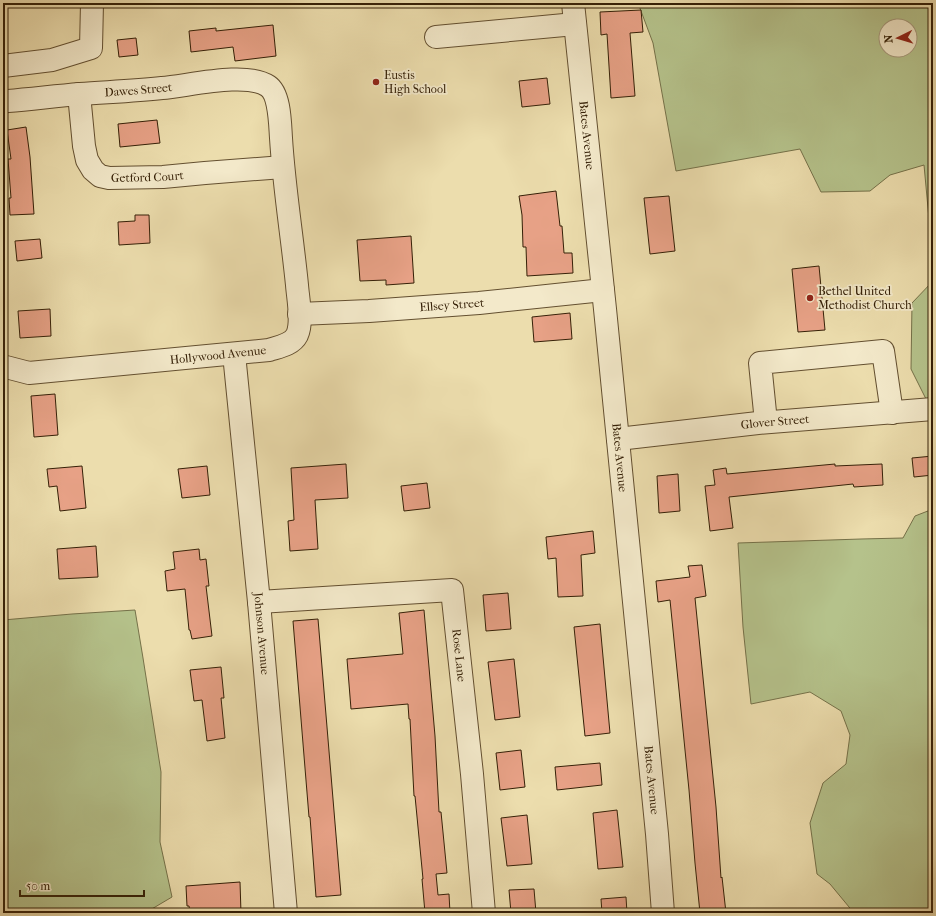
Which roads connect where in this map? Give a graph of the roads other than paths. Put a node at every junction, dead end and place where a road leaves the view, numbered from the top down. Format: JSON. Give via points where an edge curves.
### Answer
{"nodes":[{"id":1,"x":92,"y":3,"type":"edge"},
{"id":2,"x":574,"y":14,"type":"edge"},
{"id":3,"x":436,"y":37,"type":"dead end"},
{"id":4,"x":3,"y":66,"type":"edge"},
{"id":5,"x":272,"y":89,"type":"joint"},
{"id":6,"x":79,"y":94,"type":"junction"},
{"id":7,"x":3,"y":102,"type":"edge"},
{"id":8,"x":282,"y":167,"type":"junction"},
{"id":9,"x":603,"y":290,"type":"junction"},
{"id":10,"x":299,"y":314,"type":"junction"},
{"id":11,"x":234,"y":354,"type":"junction"},
{"id":12,"x":4,"y":368,"type":"edge"},
{"id":13,"x":933,"y":409,"type":"edge"},
{"id":14,"x":892,"y":413,"type":"junction"},
{"id":15,"x":766,"y":422,"type":"junction"},
{"id":16,"x":618,"y":439,"type":"junction"},
{"id":17,"x":259,"y":602,"type":"junction"},
{"id":18,"x":286,"y":913,"type":"edge"},
{"id":19,"x":484,"y":913,"type":"edge"},
{"id":20,"x":663,"y":913,"type":"edge"}],
"edges":[{"from":1,"to":4,"type":"street","via":[[91,48],[52,60]]},
{"from":2,"to":3,"type":"street"},
{"from":2,"to":9,"type":"street","name":"Bates Avenue"},
{"from":5,"to":6,"type":"street","name":"Dawes Street","via":[[259,81],[217,80],[162,88]]},
{"from":5,"to":8,"type":"street","name":"Hollywood Avenue","via":[[280,120]]},
{"from":6,"to":7,"type":"street","name":"Dawes Street"},
{"from":6,"to":8,"type":"street","name":"Getford Court","via":[[84,146],[93,170],[100,176],[163,177]]},
{"from":8,"to":10,"type":"street","name":"Hollywood Avenue"},
{"from":9,"to":10,"type":"street","name":"Ellsey Street","via":[[472,304]]},
{"from":9,"to":16,"type":"street","name":"Bates Avenue"},
{"from":10,"to":11,"type":"street","name":"Hollywood Avenue","via":[[300,327],[290,343],[269,350]]},
{"from":11,"to":12,"type":"street","name":"Hollywood Avenue","via":[[28,373]]},
{"from":11,"to":17,"type":"street","name":"Johnson Avenue"},
{"from":13,"to":14,"type":"street","name":"Glover Street"},
{"from":14,"to":15,"type":"street","name":"Glover Street"},
{"from":14,"to":15,"type":"street","via":[[883,351],[760,363]]},
{"from":15,"to":16,"type":"street","name":"Glover Street"},
{"from":16,"to":20,"type":"street","name":"Bates Avenue"},
{"from":17,"to":18,"type":"street","name":"Johnson Avenue"},
{"from":17,"to":19,"type":"street","name":"Rose Lane","via":[[452,590]]}]}
